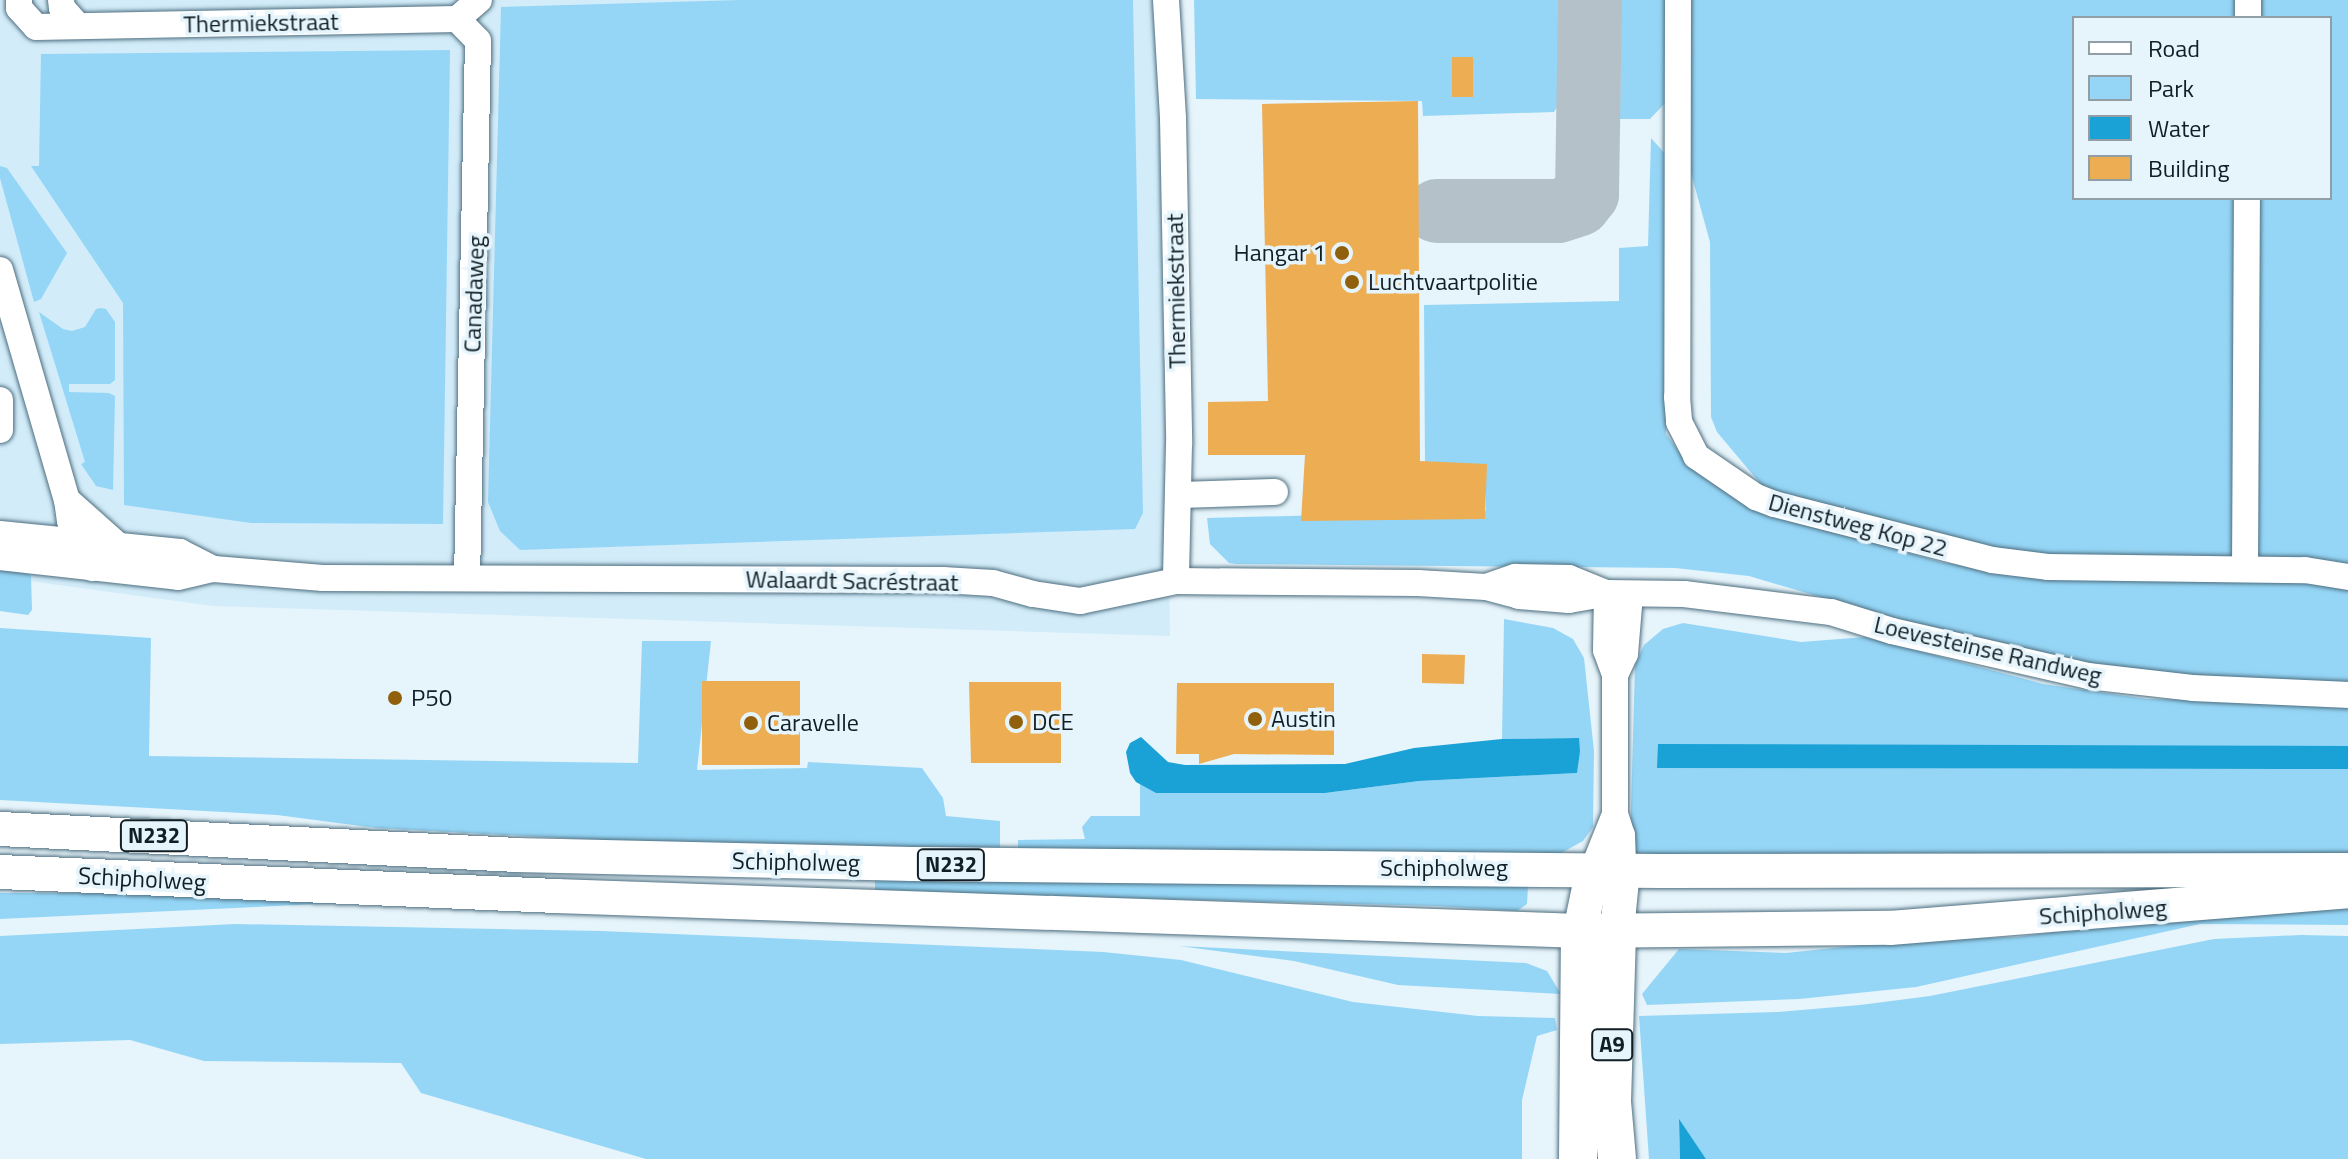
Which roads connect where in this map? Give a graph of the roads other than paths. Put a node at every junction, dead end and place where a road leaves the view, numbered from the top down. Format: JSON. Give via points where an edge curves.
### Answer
{"nodes":[{"id":1,"x":19,"y":0,"type":"edge"},
{"id":2,"x":61,"y":0,"type":"edge"},
{"id":3,"x":479,"y":0,"type":"edge"},
{"id":4,"x":1166,"y":0,"type":"edge"},
{"id":5,"x":1678,"y":0,"type":"edge"},
{"id":6,"x":457,"y":19,"type":"junction"},
{"id":7,"x":78,"y":26,"type":"junction"},
{"id":8,"x":2247,"y":200,"type":"edge"},
{"id":9,"x":0,"y":270,"type":"edge"},
{"id":10,"x":0,"y":400,"type":"edge"},
{"id":11,"x":0,"y":430,"type":"edge"},
{"id":12,"x":1275,"y":492,"type":"dead end"},
{"id":13,"x":1179,"y":495,"type":"junction"},
{"id":14,"x":67,"y":500,"type":"junction"},
{"id":15,"x":0,"y":534,"type":"edge"},
{"id":16,"x":78,"y":544,"type":"junction"},
{"id":17,"x":120,"y":547,"type":"junction"},
{"id":18,"x":0,"y":557,"type":"edge"},
{"id":19,"x":92,"y":568,"type":"junction"},
{"id":20,"x":214,"y":569,"type":"junction"},
{"id":21,"x":2245,"y":569,"type":"junction"},
{"id":22,"x":2348,"y":577,"type":"edge"},
{"id":23,"x":467,"y":578,"type":"junction"},
{"id":24,"x":1176,"y":581,"type":"junction"},
{"id":25,"x":1618,"y":594,"type":"junction"},
{"id":26,"x":2348,"y":695,"type":"edge"},
{"id":27,"x":0,"y":829,"type":"edge"},
{"id":28,"x":1608,"y":870,"type":"junction"},
{"id":29,"x":2348,"y":870,"type":"edge"},
{"id":30,"x":0,"y":872,"type":"edge"},
{"id":31,"x":2348,"y":891,"type":"edge"},
{"id":32,"x":1580,"y":931,"type":"junction"},
{"id":33,"x":1617,"y":931,"type":"junction"},
{"id":34,"x":1578,"y":1159,"type":"edge"},
{"id":35,"x":1617,"y":1159,"type":"edge"}],
"edges":[{"from":1,"to":7,"type":"street","name":"Thermiekstraat","via":[[19,8],[36,27]]},
{"from":2,"to":7,"type":"street"},
{"from":3,"to":6,"type":"street"},
{"from":4,"to":13,"type":"street","name":"Thermiekstraat"},
{"from":5,"to":21,"type":"street","name":"Dienstweg Kop 22","via":[[1677,397],[1679,422],[1696,456],[1774,504],[1992,560],[2048,567]]},
{"from":6,"to":7,"type":"street","name":"Thermiekstraat"},
{"from":6,"to":23,"type":"street","name":"Canadaweg","via":[[478,41]]},
{"from":8,"to":21,"type":"street"},
{"from":9,"to":14,"type":"street"},
{"from":10,"to":11,"type":"street"},
{"from":12,"to":13,"type":"street"},
{"from":13,"to":24,"type":"street","name":"Thermiekstraat"},
{"from":14,"to":16,"type":"street"},
{"from":14,"to":17,"type":"street"},
{"from":15,"to":16,"type":"street","name":"Walaardt Sacréstraat"},
{"from":16,"to":17,"type":"street","name":"Walaardt Sacréstraat"},
{"from":16,"to":19,"type":"street"},
{"from":17,"to":20,"type":"street","name":"Walaardt Sacréstraat","via":[[180,552]]},
{"from":18,"to":19,"type":"street","name":"Walaardt Sacréstraat"},
{"from":19,"to":20,"type":"street","name":"Walaardt Sacréstraat","via":[[178,577]]},
{"from":20,"to":23,"type":"street","name":"Walaardt Sacréstraat","via":[[323,578]]},
{"from":21,"to":22,"type":"street","name":"Dienstweg Kop 22"},
{"from":23,"to":24,"type":"street","name":"Walaardt Sacréstraat","via":[[943,580],[993,583],[1080,601]]},
{"from":24,"to":25,"type":"street","name":"Walaardt Sacréstraat","via":[[1486,587],[1569,600]]},
{"from":25,"to":26,"type":"street","name":"Loevesteinse Randweg","via":[[1722,597],[1831,612],[2088,676],[2194,688]]},
{"from":25,"to":28,"type":"street","via":[[1625,654],[1615,675],[1615,814]]},
{"from":27,"to":28,"type":"main road","name":"Schipholweg","number":"N232","via":[[548,856]]},
{"from":28,"to":29,"type":"main road","name":"Schipholweg","number":"N232"},
{"from":28,"to":32,"type":"main road"},
{"from":28,"to":33,"type":"main road"},
{"from":30,"to":32,"type":"main road","name":"Schipholweg","number":"N232"},
{"from":31,"to":33,"type":"main road","name":"Schipholweg","number":"N232","via":[[1890,928]]},
{"from":32,"to":33,"type":"main road","name":"Schipholweg","number":"N232"},
{"from":32,"to":34,"type":"highway","number":"A9"},
{"from":33,"to":35,"type":"highway","number":"A9","via":[[1612,1102]]}]}
